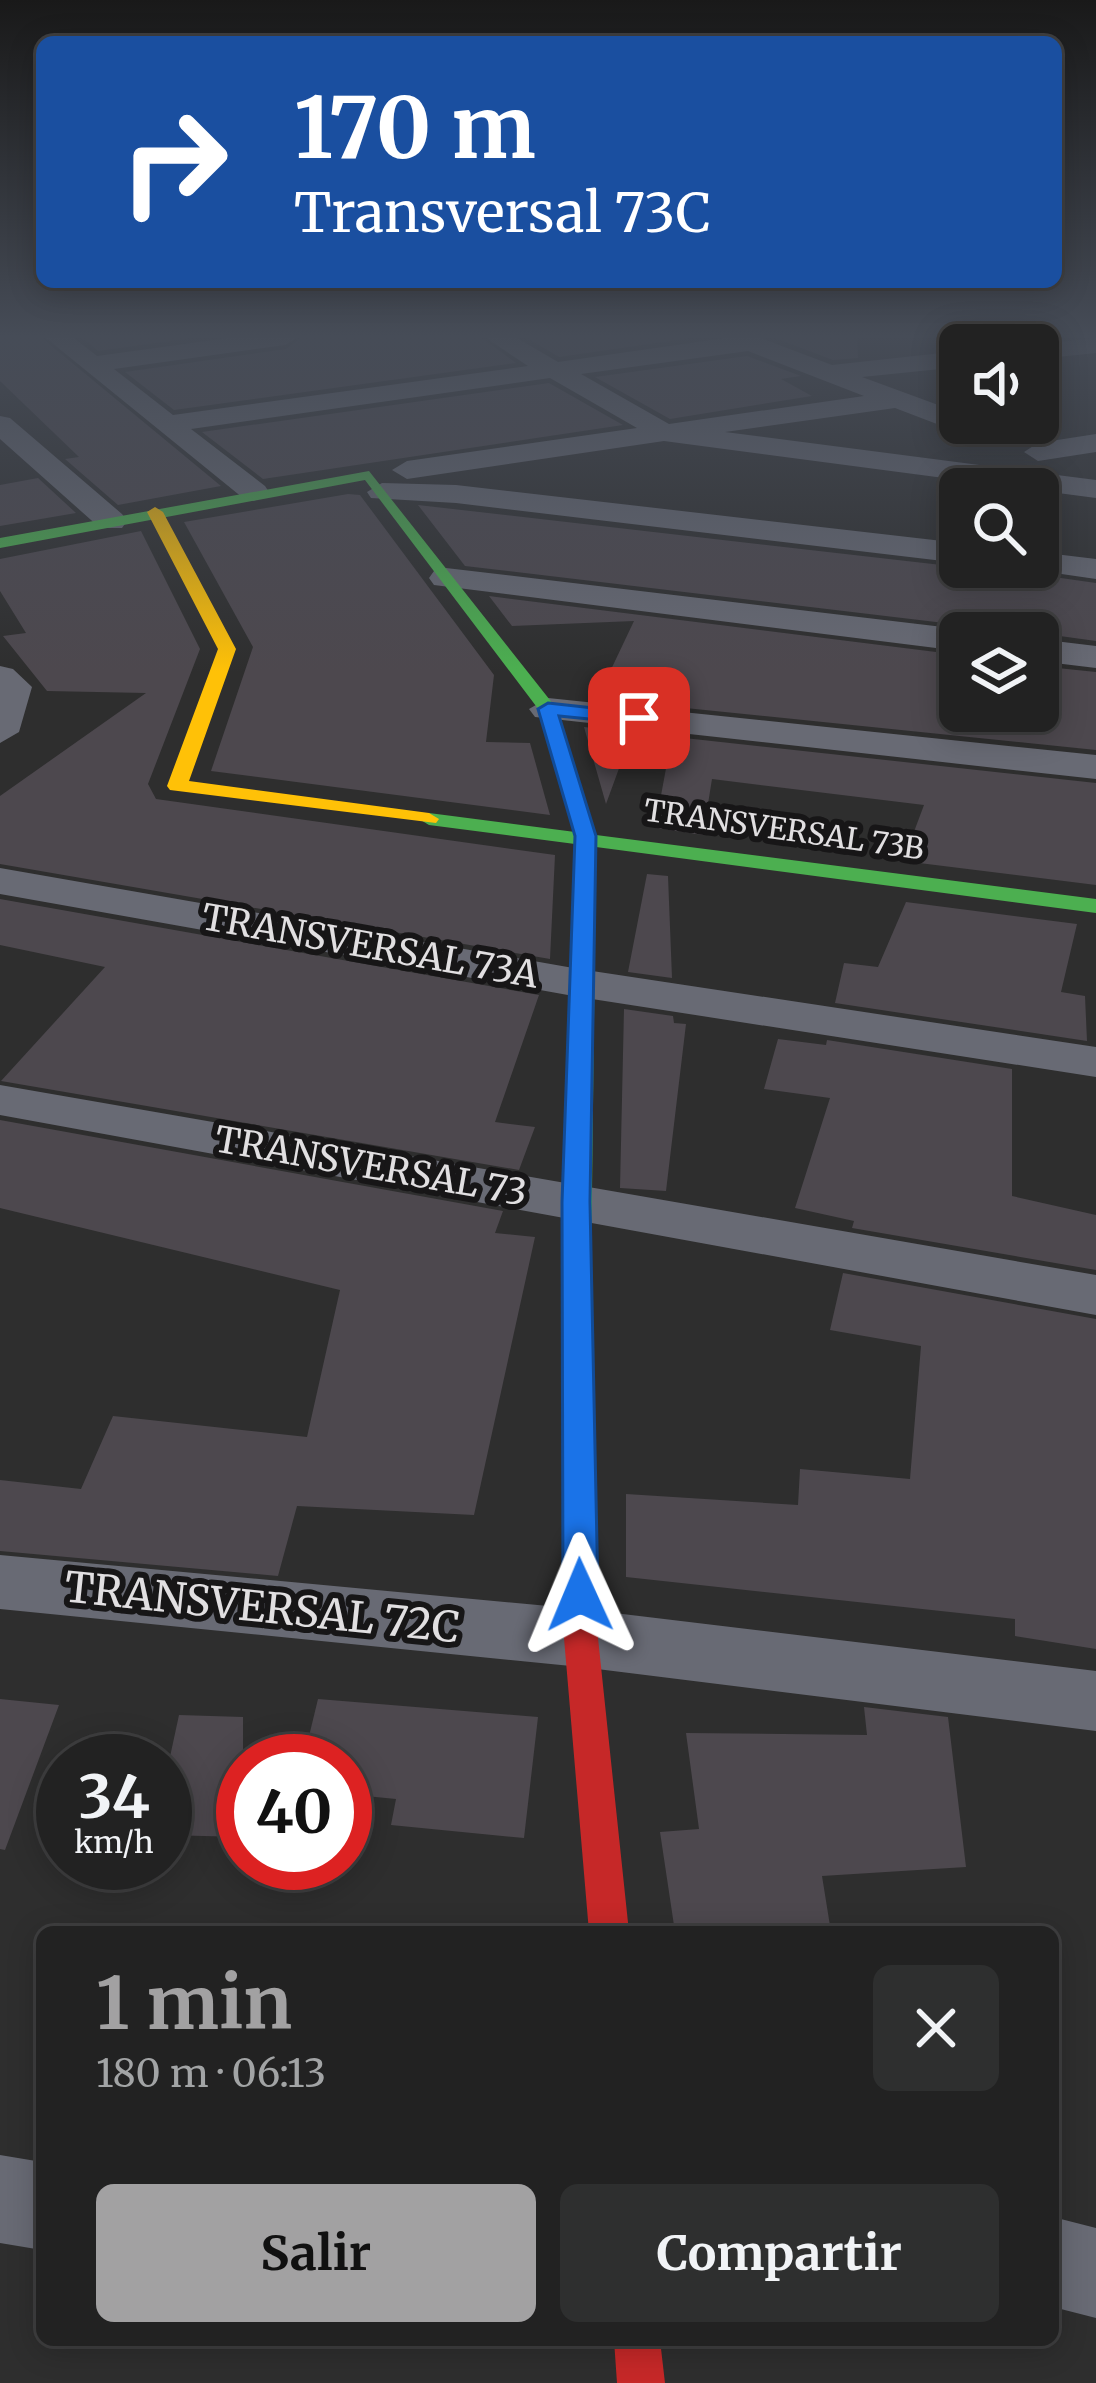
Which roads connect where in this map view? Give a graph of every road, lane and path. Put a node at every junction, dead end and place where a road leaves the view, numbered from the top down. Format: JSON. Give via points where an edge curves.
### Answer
{"nodes":[{"id":1,"x":29,"y":449,"type":"edge"},
{"id":2,"x":199,"y":449,"type":"edge"},
{"id":3,"x":572,"y":449,"type":"edge"},
{"id":4,"x":799,"y":449,"type":"edge"},
{"id":5,"x":1030,"y":449,"type":"edge"},
{"id":6,"x":376,"y":484,"type":"junction"},
{"id":7,"x":1096,"y":485,"type":"edge"},
{"id":8,"x":254,"y":492,"type":"junction"},
{"id":9,"x":155,"y":512,"type":"junction"},
{"id":10,"x":111,"y":520,"type":"junction"},
{"id":11,"x":0,"y":543,"type":"edge"},
{"id":12,"x":939,"y":551,"type":"edge"},
{"id":13,"x":1059,"y":565,"type":"edge"},
{"id":14,"x":1096,"y":569,"type":"edge"},
{"id":15,"x":446,"y":578,"type":"junction"},
{"id":16,"x":939,"y":637,"type":"edge"},
{"id":17,"x":1059,"y":653,"type":"edge"},
{"id":18,"x":1096,"y":657,"type":"edge"},
{"id":19,"x":0,"y":677,"type":"edge"},
{"id":20,"x":548,"y":709,"type":"junction"},
{"id":21,"x":0,"y":732,"type":"edge"},
{"id":22,"x":1096,"y":767,"type":"edge"},
{"id":23,"x":586,"y":836,"type":"junction"},
{"id":24,"x":0,"y":881,"type":"edge"},
{"id":25,"x":1096,"y":906,"type":"edge"},
{"id":26,"x":579,"y":983,"type":"junction"},
{"id":27,"x":1096,"y":1062,"type":"edge"},
{"id":28,"x":0,"y":1100,"type":"edge"},
{"id":29,"x":576,"y":1202,"type":"junction"},
{"id":30,"x":1096,"y":1295,"type":"edge"},
{"id":31,"x":0,"y":1582,"type":"edge"},
{"id":32,"x":581,"y":1639,"type":"junction"},
{"id":33,"x":1096,"y":1701,"type":"edge"},
{"id":34,"x":608,"y":1926,"type":"edge"},
{"id":35,"x":0,"y":2199,"type":"edge"},
{"id":36,"x":36,"y":2205,"type":"edge"},
{"id":37,"x":1059,"y":2263,"type":"edge"},
{"id":38,"x":1096,"y":2272,"type":"edge"},
{"id":39,"x":638,"y":2346,"type":"edge"},
{"id":40,"x":641,"y":2383,"type":"edge"}],
"edges":[{"from":1,"to":10,"type":"street"},
{"from":2,"to":8,"type":"street"},
{"from":3,"to":6,"type":"street"},
{"from":4,"to":7,"type":"street"},
{"from":5,"to":7,"type":"street"},
{"from":6,"to":8,"type":"street"},
{"from":6,"to":12,"type":"street"},
{"from":6,"to":15,"type":"street"},
{"from":8,"to":9,"type":"street"},
{"from":9,"to":10,"type":"street"},
{"from":9,"to":23,"type":"street","name":"TRANSVERSAL 73B","via":[[227,649],[177,786]]},
{"from":10,"to":11,"type":"street"},
{"from":13,"to":14,"type":"street"},
{"from":15,"to":16,"type":"street"},
{"from":15,"to":20,"type":"street"},
{"from":17,"to":18,"type":"street"},
{"from":19,"to":21,"type":"street","via":[[14,687]]},
{"from":20,"to":22,"type":"street"},
{"from":20,"to":23,"type":"street"},
{"from":23,"to":25,"type":"street","name":"TRANSVERSAL 73B"},
{"from":23,"to":26,"type":"street"},
{"from":24,"to":26,"type":"street","name":"TRANSVERSAL 73A"},
{"from":26,"to":27,"type":"street","name":"TRANSVERSAL 73A"},
{"from":26,"to":29,"type":"street"},
{"from":28,"to":29,"type":"street","name":"TRANSVERSAL 73"},
{"from":29,"to":30,"type":"street","name":"TRANSVERSAL 73"},
{"from":29,"to":32,"type":"street"},
{"from":31,"to":32,"type":"street","name":"TRANSVERSAL 72C"},
{"from":32,"to":33,"type":"street","name":"TRANSVERSAL 72C"},
{"from":32,"to":34,"type":"street"},
{"from":35,"to":36,"type":"street"},
{"from":37,"to":38,"type":"street"},
{"from":39,"to":40,"type":"street"}]}
